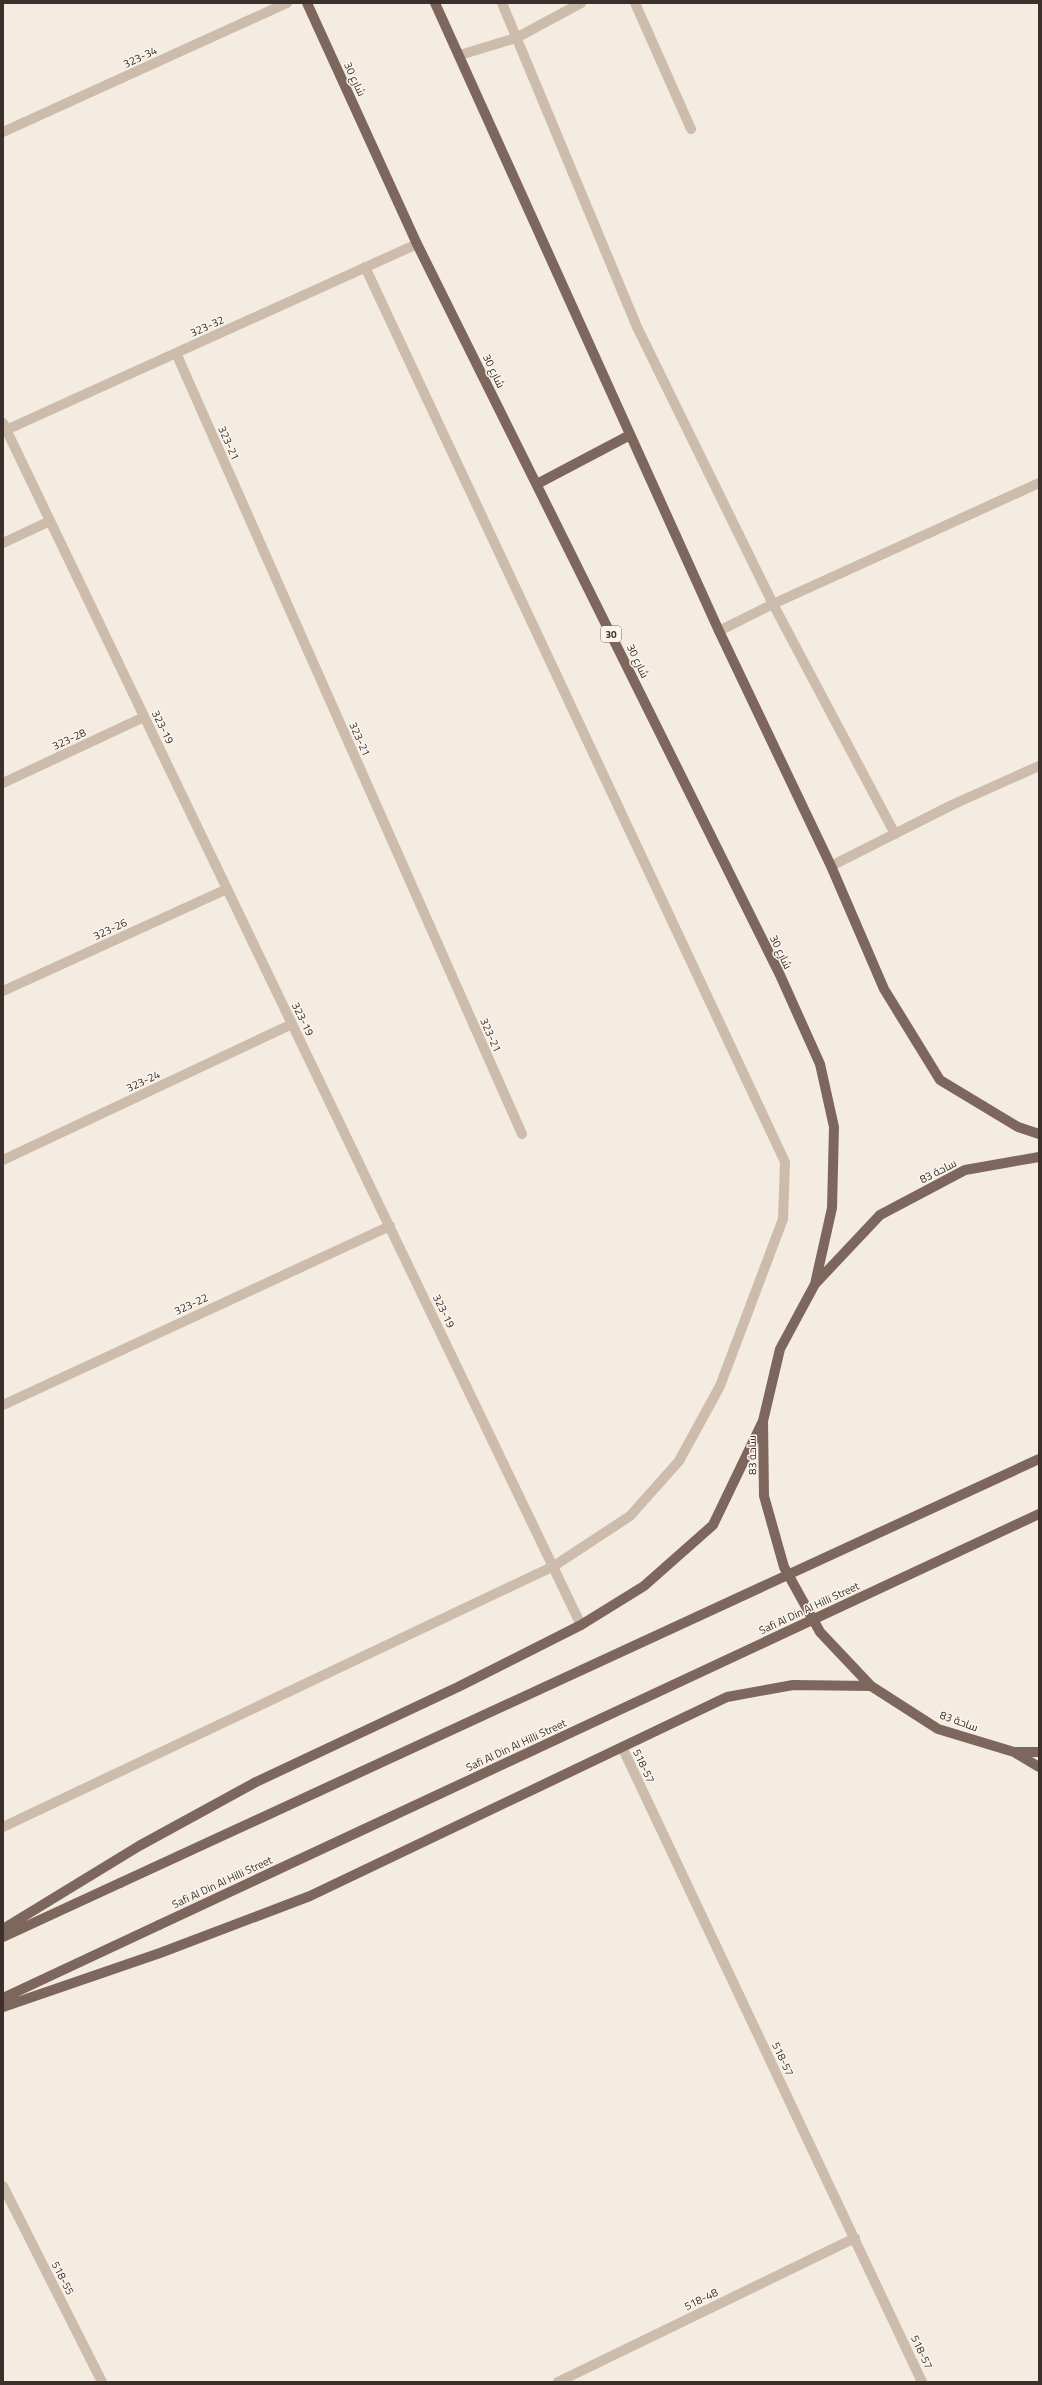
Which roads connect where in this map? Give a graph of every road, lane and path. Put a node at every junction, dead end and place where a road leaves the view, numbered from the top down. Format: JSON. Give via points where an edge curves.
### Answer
{"nodes":[{"id":1,"x":286,"y":3,"type":"edge"},
{"id":2,"x":306,"y":3,"type":"edge"},
{"id":3,"x":435,"y":3,"type":"edge"},
{"id":4,"x":502,"y":3,"type":"edge"},
{"id":5,"x":581,"y":3,"type":"edge"},
{"id":6,"x":636,"y":3,"type":"edge"},
{"id":7,"x":516,"y":38,"type":"junction"},
{"id":8,"x":460,"y":55,"type":"junction"},
{"id":9,"x":691,"y":128,"type":"dead end"},
{"id":10,"x":3,"y":132,"type":"edge"},
{"id":11,"x":417,"y":244,"type":"junction"},
{"id":12,"x":365,"y":267,"type":"junction"},
{"id":13,"x":176,"y":353,"type":"junction"},
{"id":14,"x":5,"y":427,"type":"edge"},
{"id":15,"x":630,"y":435,"type":"junction"},
{"id":16,"x":1039,"y":483,"type":"edge"},
{"id":17,"x":537,"y":484,"type":"junction"},
{"id":18,"x":50,"y":521,"type":"junction"},
{"id":19,"x":3,"y":543,"type":"edge"},
{"id":20,"x":773,"y":604,"type":"junction"},
{"id":21,"x":719,"y":631,"type":"junction"},
{"id":22,"x":144,"y":717,"type":"junction"},
{"id":23,"x":1039,"y":766,"type":"edge"},
{"id":24,"x":3,"y":783,"type":"edge"},
{"id":25,"x":895,"y":834,"type":"junction"},
{"id":26,"x":831,"y":866,"type":"junction"},
{"id":27,"x":227,"y":889,"type":"junction"},
{"id":28,"x":3,"y":991,"type":"edge"},
{"id":29,"x":292,"y":1024,"type":"junction"},
{"id":30,"x":522,"y":1134,"type":"dead end"},
{"id":31,"x":1039,"y":1134,"type":"edge"},
{"id":32,"x":1039,"y":1158,"type":"edge"},
{"id":33,"x":3,"y":1160,"type":"edge"},
{"id":34,"x":390,"y":1226,"type":"junction"},
{"id":35,"x":815,"y":1284,"type":"junction"},
{"id":36,"x":3,"y":1404,"type":"edge"},
{"id":37,"x":763,"y":1421,"type":"junction"},
{"id":38,"x":1039,"y":1459,"type":"edge"},
{"id":39,"x":1039,"y":1514,"type":"edge"},
{"id":40,"x":554,"y":1566,"type":"junction"},
{"id":41,"x":581,"y":1625,"type":"junction"},
{"id":42,"x":871,"y":1686,"type":"junction"},
{"id":43,"x":622,"y":1747,"type":"junction"},
{"id":44,"x":1014,"y":1752,"type":"junction"},
{"id":45,"x":1039,"y":1752,"type":"edge"},
{"id":46,"x":1039,"y":1767,"type":"edge"},
{"id":47,"x":3,"y":1827,"type":"edge"},
{"id":48,"x":3,"y":1929,"type":"edge"},
{"id":49,"x":3,"y":1937,"type":"edge"},
{"id":50,"x":3,"y":1998,"type":"edge"},
{"id":51,"x":3,"y":2007,"type":"edge"},
{"id":52,"x":3,"y":2186,"type":"edge"},
{"id":53,"x":855,"y":2238,"type":"junction"},
{"id":54,"x":102,"y":2382,"type":"edge"},
{"id":55,"x":558,"y":2382,"type":"edge"},
{"id":56,"x":922,"y":2382,"type":"edge"}],
"edges":[{"from":1,"to":10,"type":"street","name":"323-34"},
{"from":2,"to":11,"type":"main road","name":"شارع 30","number":"30"},
{"from":3,"to":8,"type":"main road"},
{"from":4,"to":7,"type":"street"},
{"from":5,"to":7,"type":"street"},
{"from":6,"to":9,"type":"street"},
{"from":7,"to":8,"type":"street"},
{"from":7,"to":20,"type":"street","via":[[636,327]]},
{"from":8,"to":15,"type":"main road"},
{"from":11,"to":12,"type":"street","name":"323-32"},
{"from":11,"to":17,"type":"main road","name":"شارع 30","number":"30"},
{"from":12,"to":13,"type":"street","name":"323-32"},
{"from":12,"to":40,"type":"street","via":[[785,1162],[783,1219],[720,1386],[679,1461],[630,1516]]},
{"from":13,"to":14,"type":"street","name":"323-32"},
{"from":13,"to":30,"type":"street","name":"323-21"},
{"from":14,"to":18,"type":"street","name":"323-19"},
{"from":15,"to":17,"type":"main road"},
{"from":15,"to":21,"type":"main road"},
{"from":16,"to":20,"type":"street"},
{"from":17,"to":35,"type":"main road","name":"شارع 30","number":"30","via":[[780,975],[820,1064],[834,1127],[832,1208]]},
{"from":18,"to":19,"type":"street"},
{"from":18,"to":22,"type":"street","name":"323-19"},
{"from":20,"to":21,"type":"street"},
{"from":20,"to":25,"type":"street"},
{"from":21,"to":26,"type":"main road"},
{"from":22,"to":24,"type":"street","name":"323-28"},
{"from":22,"to":27,"type":"street","name":"323-19"},
{"from":23,"to":25,"type":"street"},
{"from":25,"to":26,"type":"street"},
{"from":26,"to":31,"type":"main road","via":[[884,989],[940,1080],[1018,1127]]},
{"from":27,"to":28,"type":"street","name":"323-26"},
{"from":27,"to":29,"type":"street","name":"323-19"},
{"from":29,"to":33,"type":"street","name":"323-24"},
{"from":29,"to":34,"type":"street","name":"323-19"},
{"from":32,"to":35,"type":"main road","name":"ساحة 83","via":[[965,1170],[880,1215]]},
{"from":34,"to":36,"type":"street","name":"323-22"},
{"from":34,"to":40,"type":"street","name":"323-19"},
{"from":35,"to":37,"type":"main road","name":"ساحة 83","via":[[780,1349]]},
{"from":37,"to":41,"type":"main road","via":[[713,1525],[644,1586]]},
{"from":37,"to":42,"type":"main road","name":"ساحة 83","via":[[764,1496],[784,1567],[820,1632]]},
{"from":38,"to":49,"type":"main road","bridge":true},
{"from":39,"to":50,"type":"main road","name":"Safi Al Din Al Hilli Street","bridge":true},
{"from":40,"to":41,"type":"street","name":"323-19"},
{"from":40,"to":47,"type":"street"},
{"from":41,"to":48,"type":"main road","via":[[458,1687],[256,1782],[139,1846]]},
{"from":42,"to":43,"type":"main road","via":[[792,1685],[728,1697]]},
{"from":42,"to":44,"type":"main road","name":"ساحة 83","via":[[938,1729]]},
{"from":43,"to":51,"type":"main road","via":[[310,1896],[160,1953]]},
{"from":43,"to":53,"type":"street","name":"518-57"},
{"from":44,"to":45,"type":"main road","name":"ساحة 83"},
{"from":44,"to":46,"type":"main road"},
{"from":52,"to":54,"type":"street","name":"518-55"},
{"from":53,"to":55,"type":"street","name":"518-48"},
{"from":53,"to":56,"type":"street","name":"518-57"}]}
